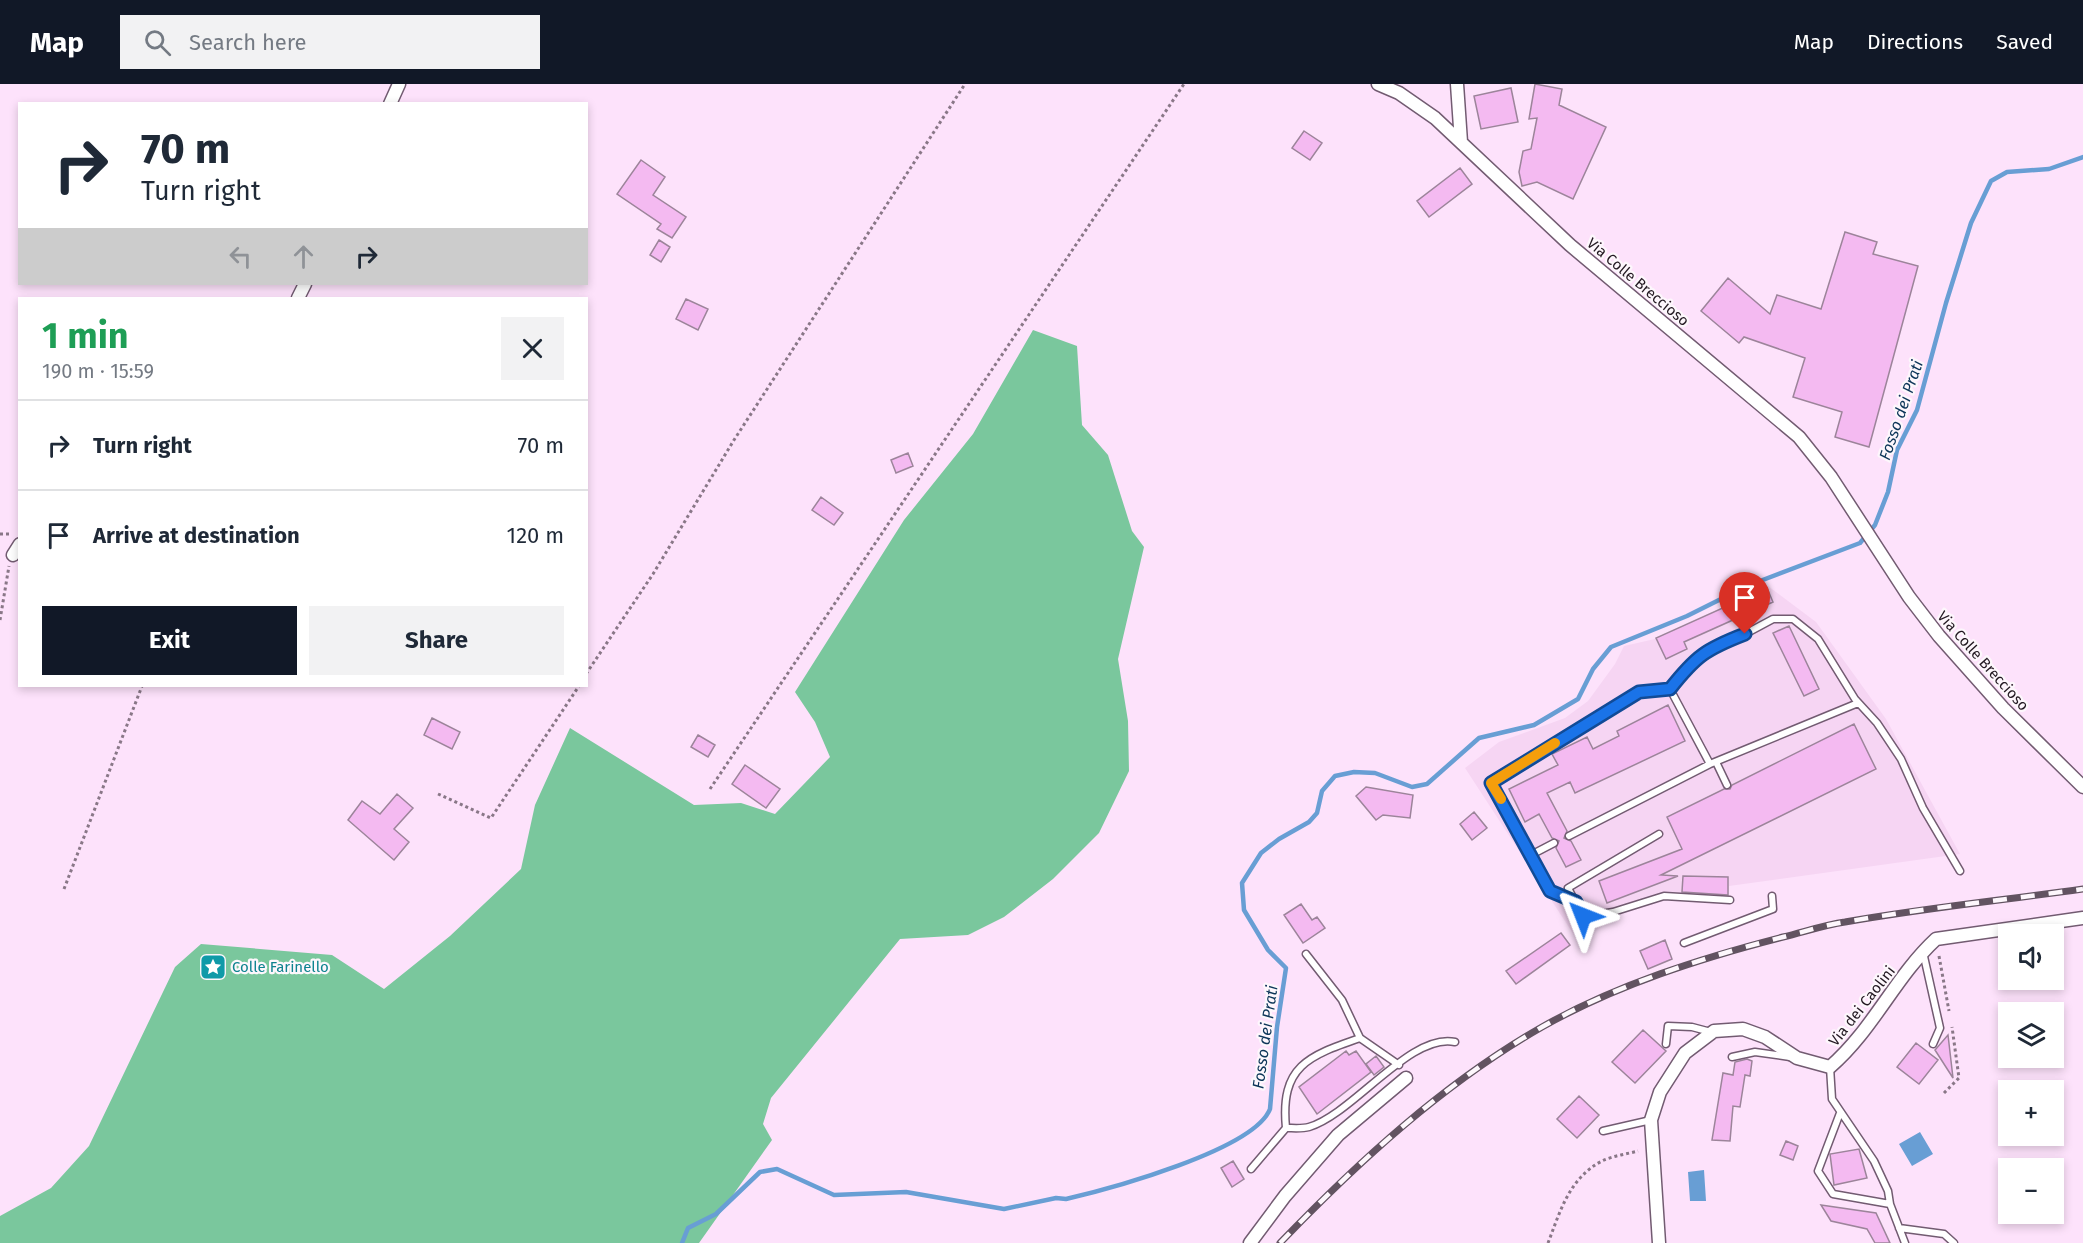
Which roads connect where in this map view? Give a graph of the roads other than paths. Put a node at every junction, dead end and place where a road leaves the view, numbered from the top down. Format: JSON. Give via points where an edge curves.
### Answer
{"nodes":[{"id":1,"x":399,"y":84,"type":"edge"},
{"id":2,"x":1378,"y":84,"type":"edge"},
{"id":3,"x":1457,"y":84,"type":"edge"},
{"id":4,"x":391,"y":102,"type":"edge"},
{"id":5,"x":1461,"y":142,"type":"junction"},
{"id":6,"x":1670,"y":689,"type":"junction"},
{"id":7,"x":1858,"y":703,"type":"junction"},
{"id":8,"x":1713,"y":763,"type":"junction"},
{"id":9,"x":1728,"y":785,"type":"dead end"},
{"id":10,"x":2083,"y":787,"type":"edge"},
{"id":11,"x":1659,"y":834,"type":"dead end"},
{"id":12,"x":1569,"y":836,"type":"dead end"},
{"id":13,"x":1554,"y":843,"type":"dead end"},
{"id":14,"x":1531,"y":855,"type":"junction"},
{"id":15,"x":1960,"y":871,"type":"dead end"},
{"id":16,"x":1772,"y":896,"type":"dead end"},
{"id":17,"x":1730,"y":900,"type":"dead end"},
{"id":18,"x":1576,"y":902,"type":"junction"},
{"id":19,"x":2083,"y":918,"type":"edge"},
{"id":20,"x":1684,"y":943,"type":"dead end"},
{"id":21,"x":1923,"y":951,"type":"junction"},
{"id":22,"x":1306,"y":954,"type":"dead end"},
{"id":23,"x":1712,"y":1033,"type":"junction"},
{"id":24,"x":1360,"y":1038,"type":"junction"},
{"id":25,"x":1455,"y":1042,"type":"dead end"},
{"id":26,"x":1666,"y":1044,"type":"dead end"},
{"id":27,"x":1933,"y":1044,"type":"dead end"},
{"id":28,"x":1732,"y":1057,"type":"dead end"},
{"id":29,"x":1797,"y":1058,"type":"junction"},
{"id":30,"x":1399,"y":1065,"type":"junction"},
{"id":31,"x":1830,"y":1067,"type":"junction"},
{"id":32,"x":1406,"y":1078,"type":"dead end"},
{"id":33,"x":1840,"y":1113,"type":"junction"},
{"id":34,"x":1651,"y":1120,"type":"junction"},
{"id":35,"x":1286,"y":1128,"type":"junction"},
{"id":36,"x":1603,"y":1131,"type":"dead end"},
{"id":37,"x":1251,"y":1169,"type":"dead end"},
{"id":38,"x":1890,"y":1204,"type":"junction"},
{"id":39,"x":1899,"y":1228,"type":"junction"},
{"id":40,"x":1250,"y":1243,"type":"edge"},
{"id":41,"x":1659,"y":1243,"type":"edge"},
{"id":42,"x":1905,"y":1243,"type":"edge"},
{"id":43,"x":1954,"y":1243,"type":"edge"}],
"edges":[{"from":1,"to":4,"type":"street"},
{"from":2,"to":5,"type":"street","name":"Via Colle Breccioso","via":[[1416,104]]},
{"from":3,"to":5,"type":"street"},
{"from":5,"to":10,"type":"street","name":"Via Colle Breccioso","via":[[1570,245],[1799,437],[1825,469],[1919,611],[1960,661]]},
{"from":6,"to":7,"type":"lane","via":[[1692,661],[1715,645],[1773,619],[1793,619],[1818,639]]},
{"from":6,"to":8,"type":"lane"},
{"from":6,"to":14,"type":"lane","via":[[1639,692],[1491,783]]},
{"from":7,"to":8,"type":"lane"},
{"from":7,"to":15,"type":"lane","via":[[1901,759],[1923,808]]},
{"from":8,"to":9,"type":"lane"},
{"from":8,"to":12,"type":"lane"},
{"from":11,"to":18,"type":"lane","via":[[1568,888]]},
{"from":13,"to":14,"type":"lane"},
{"from":14,"to":18,"type":"lane","via":[[1550,891]]},
{"from":16,"to":20,"type":"lane","via":[[1773,909]]},
{"from":17,"to":18,"type":"lane","via":[[1664,896],[1613,912],[1583,916]]},
{"from":19,"to":21,"type":"street","name":"Via dei Caolini","via":[[1936,939]]},
{"from":21,"to":27,"type":"lane","via":[[1940,1028]]},
{"from":21,"to":31,"type":"street","name":"Via dei Caolini","via":[[1863,1033]]},
{"from":22,"to":24,"type":"lane","via":[[1342,1000]]},
{"from":23,"to":26,"type":"lane","via":[[1668,1026]]},
{"from":23,"to":29,"type":"street","name":"Via dei Caolini","via":[[1743,1029],[1765,1037]]},
{"from":23,"to":34,"type":"street","name":"Via dei Caolini","via":[[1685,1053],[1660,1092]]},
{"from":24,"to":30,"type":"lane"},
{"from":24,"to":35,"type":"lane","via":[[1316,1053],[1287,1083]]},
{"from":25,"to":30,"type":"lane","via":[[1444,1040],[1422,1048]]},
{"from":28,"to":29,"type":"lane","via":[[1755,1052]]},
{"from":29,"to":31,"type":"street","name":"Via dei Caolini"},
{"from":30,"to":35,"type":"lane","via":[[1340,1110],[1309,1127]]},
{"from":31,"to":33,"type":"lane","via":[[1832,1099]]},
{"from":32,"to":40,"type":"street","via":[[1338,1135]]},
{"from":33,"to":38,"type":"lane","via":[[1874,1161]]},
{"from":33,"to":38,"type":"lane","via":[[1818,1171],[1833,1194]]},
{"from":34,"to":36,"type":"lane"},
{"from":34,"to":41,"type":"street","name":"Via dei Caolini"},
{"from":35,"to":37,"type":"lane"},
{"from":38,"to":39,"type":"lane"},
{"from":39,"to":42,"type":"lane"},
{"from":39,"to":43,"type":"lane","via":[[1944,1234]]}]}
